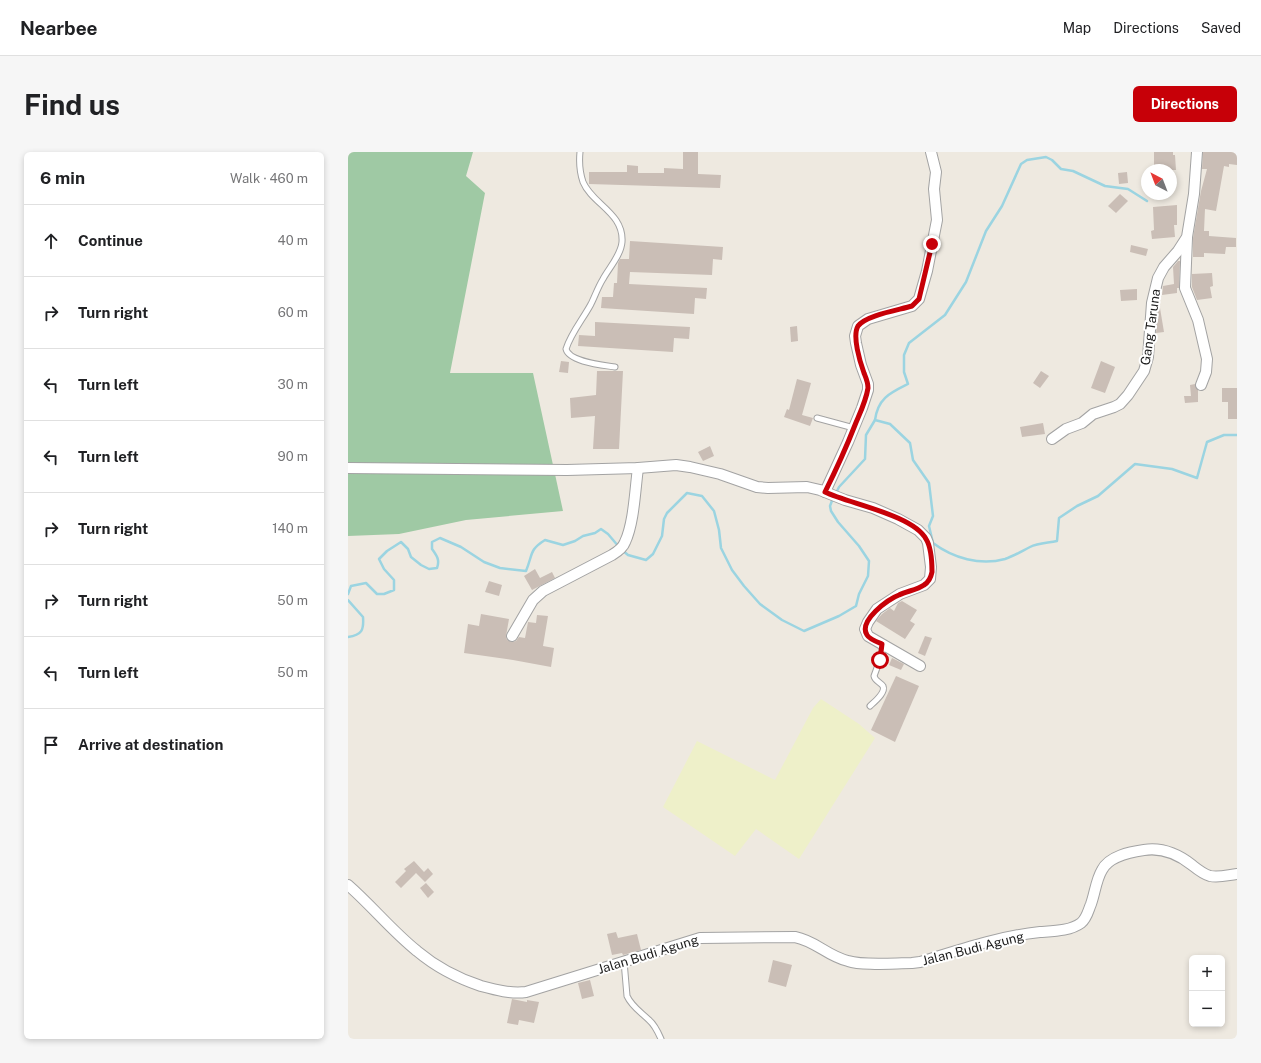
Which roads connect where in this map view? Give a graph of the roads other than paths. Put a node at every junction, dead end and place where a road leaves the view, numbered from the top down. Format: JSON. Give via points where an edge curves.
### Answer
{"nodes":[{"id":1,"x":580,"y":152,"type":"edge"},
{"id":2,"x":930,"y":152,"type":"edge"},
{"id":3,"x":1196,"y":152,"type":"edge"},
{"id":4,"x":1187,"y":237,"type":"junction"},
{"id":5,"x":615,"y":368,"type":"dead end"},
{"id":6,"x":1201,"y":385,"type":"dead end"},
{"id":7,"x":816,"y":418,"type":"dead end"},
{"id":8,"x":854,"y":428,"type":"junction"},
{"id":9,"x":1052,"y":438,"type":"dead end"},
{"id":10,"x":348,"y":468,"type":"edge"},
{"id":11,"x":638,"y":468,"type":"junction"},
{"id":12,"x":828,"y":493,"type":"junction"},
{"id":13,"x":512,"y":636,"type":"dead end"},
{"id":14,"x":882,"y":644,"type":"junction"},
{"id":15,"x":920,"y":666,"type":"dead end"},
{"id":16,"x":870,"y":706,"type":"dead end"},
{"id":17,"x":1237,"y":874,"type":"edge"},
{"id":18,"x":348,"y":886,"type":"edge"},
{"id":19,"x":624,"y":961,"type":"junction"},
{"id":20,"x":661,"y":1039,"type":"edge"}],
"edges":[{"from":1,"to":5,"type":"lane","via":[[579,164],[583,181],[617,222],[622,241],[615,260],[566,350],[568,355],[578,360]]},
{"from":2,"to":8,"type":"street","via":[[936,172],[934,189],[937,220],[920,296],[912,306],[868,319],[858,326],[856,343],[868,386]]},
{"from":3,"to":4,"type":"street","name":"Gang Taruna","via":[[1194,194]]},
{"from":4,"to":6,"type":"street","via":[[1185,288],[1198,320],[1207,359]]},
{"from":4,"to":9,"type":"street","name":"Gang Taruna","via":[[1158,278],[1152,303],[1148,357],[1139,379],[1120,404],[1093,414],[1082,423]]},
{"from":7,"to":8,"type":"lane"},
{"from":8,"to":12,"type":"street"},
{"from":10,"to":11,"type":"street"},
{"from":11,"to":12,"type":"street","via":[[686,466],[757,487],[807,487]]},
{"from":11,"to":13,"type":"street","via":[[631,521],[625,543],[618,551],[544,591],[533,600]]},
{"from":12,"to":14,"type":"street","via":[[873,508],[904,522],[918,530],[928,543],[930,578],[924,585],[892,598],[877,609],[868,622],[866,633]]},
{"from":14,"to":15,"type":"street"},
{"from":14,"to":16,"type":"lane","via":[[882,654],[874,676],[883,686],[883,691]]},
{"from":17,"to":19,"type":"street","name":"Jalan Budi Agung","via":[[1209,876],[1181,857],[1163,850],[1125,854],[1107,863],[1102,869],[1086,917],[1080,923],[1068,929],[1015,936],[920,962],[847,961],[810,941],[794,937],[700,938]]},
{"from":18,"to":19,"type":"street","name":"Jalan Budi Agung","via":[[435,965],[487,988],[526,992]]},
{"from":19,"to":20,"type":"lane","via":[[627,996],[652,1023]]}]}
